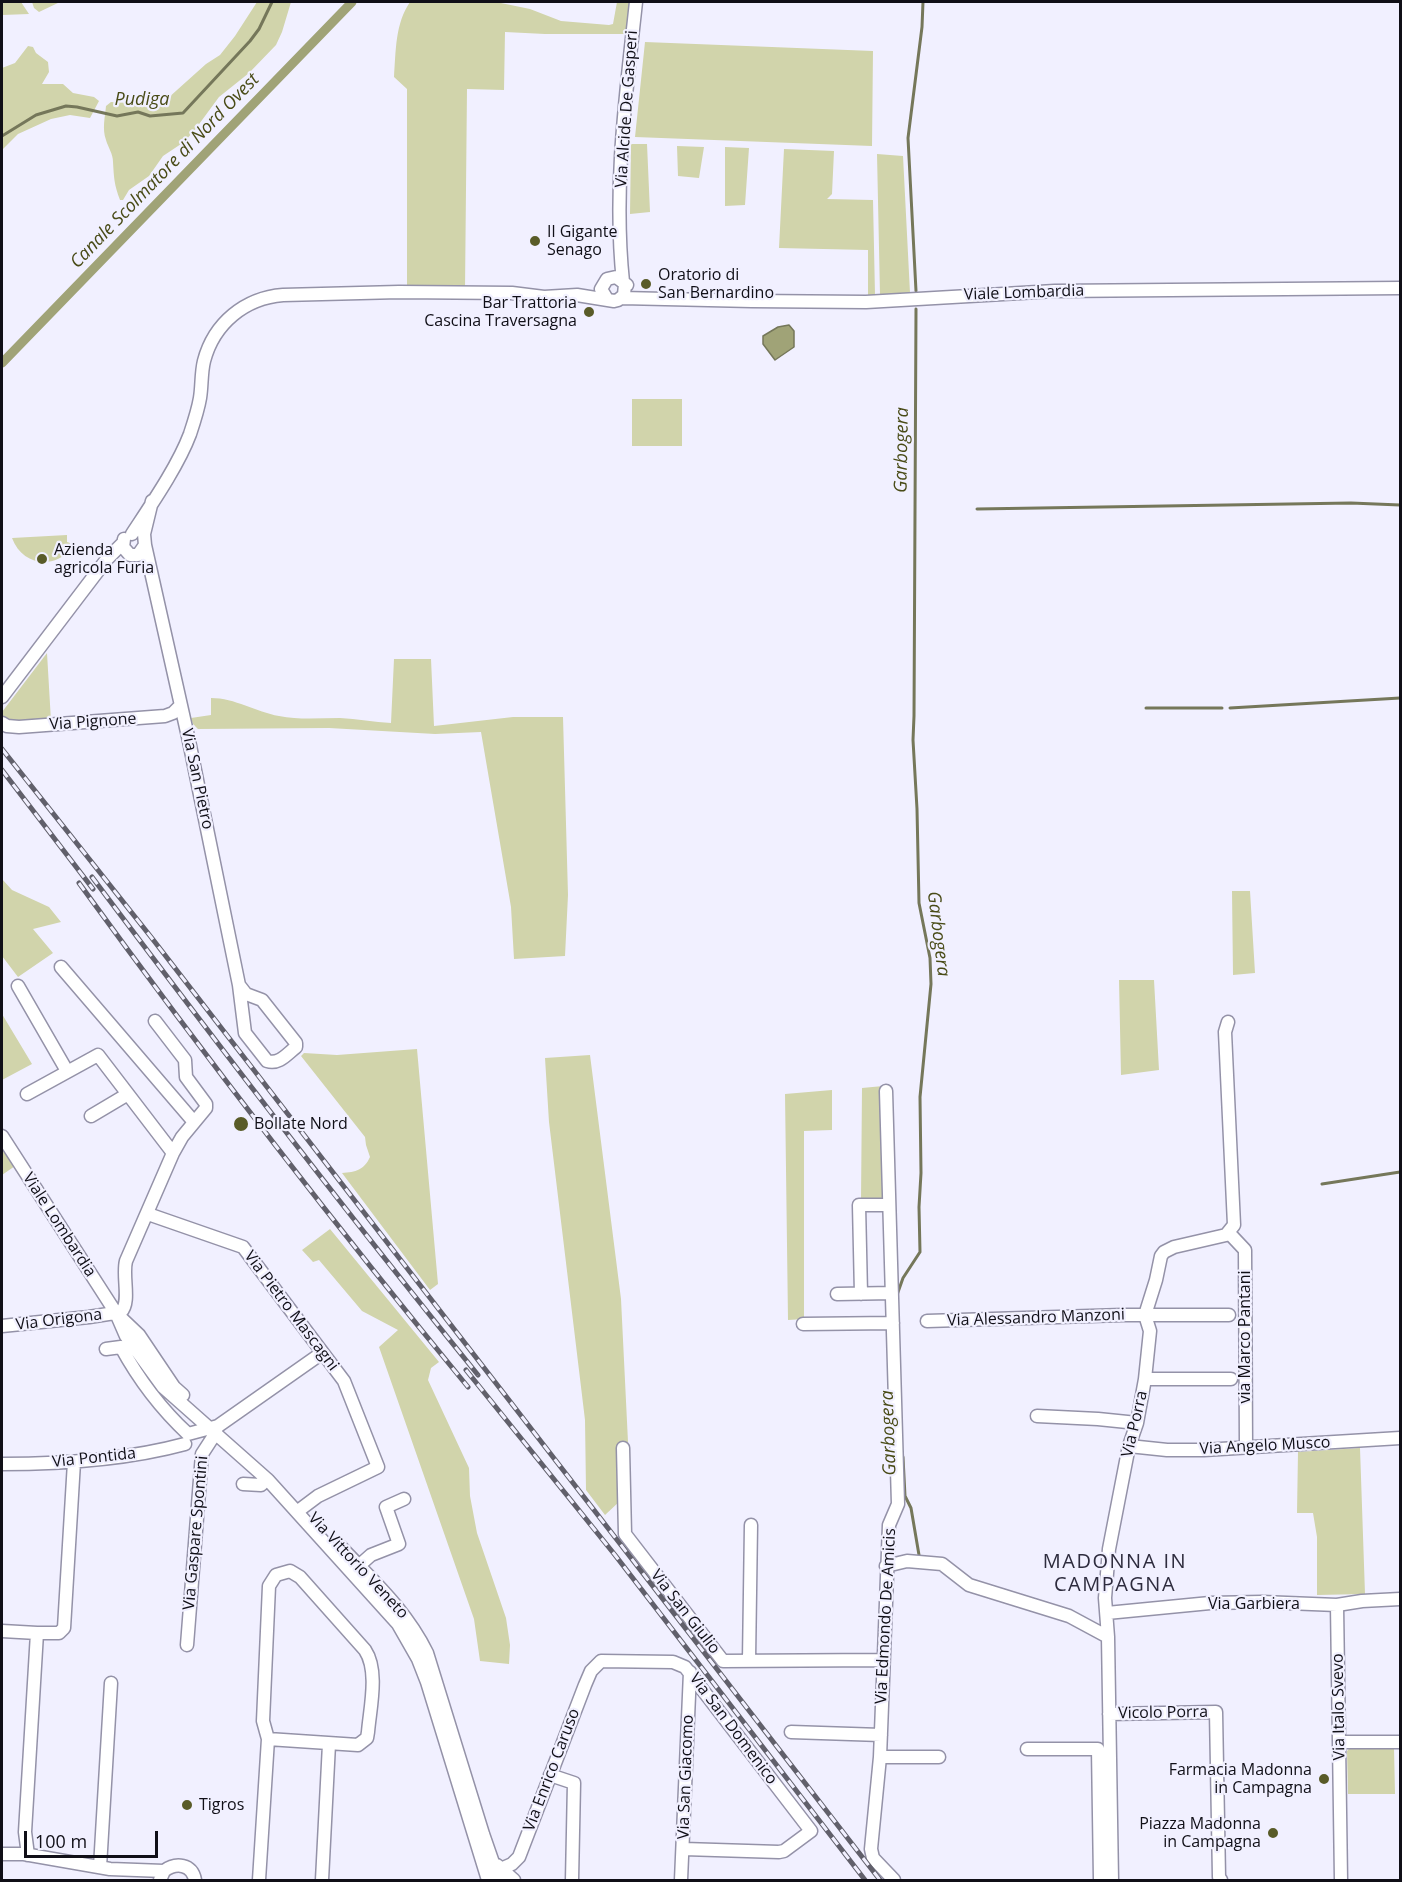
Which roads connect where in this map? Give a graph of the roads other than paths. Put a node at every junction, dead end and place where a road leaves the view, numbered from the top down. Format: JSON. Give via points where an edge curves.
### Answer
{"nodes":[{"id":1,"x":636,"y":2,"type":"edge"},
{"id":2,"x":620,"y":253,"type":"junction"},
{"id":3,"x":606,"y":280,"type":"junction"},
{"id":4,"x":624,"y":283,"type":"junction"},
{"id":5,"x":1401,"y":288,"type":"edge"},
{"id":6,"x":578,"y":295,"type":"junction"},
{"id":7,"x":647,"y":297,"type":"junction"},
{"id":8,"x":622,"y":298,"type":"junction"},
{"id":9,"x":606,"y":299,"type":"junction"},
{"id":10,"x":152,"y":501,"type":"junction"},
{"id":11,"x":132,"y":534,"type":"junction"},
{"id":12,"x":144,"y":543,"type":"junction"},
{"id":13,"x":122,"y":544,"type":"junction"},
{"id":14,"x":132,"y":555,"type":"junction"},
{"id":15,"x":101,"y":567,"type":"junction"},
{"id":16,"x":152,"y":573,"type":"junction"},
{"id":17,"x":2,"y":697,"type":"edge"},
{"id":18,"x":181,"y":705,"type":"junction"},
{"id":19,"x":2,"y":723,"type":"edge"},
{"id":20,"x":61,"y":967,"type":"dead end"},
{"id":21,"x":239,"y":985,"type":"junction"},
{"id":22,"x":18,"y":986,"type":"dead end"},
{"id":23,"x":155,"y":1022,"type":"dead end"},
{"id":24,"x":1227,"y":1022,"type":"dead end"},
{"id":25,"x":67,"y":1071,"type":"junction"},
{"id":26,"x":886,"y":1091,"type":"dead end"},
{"id":27,"x":27,"y":1094,"type":"dead end"},
{"id":28,"x":128,"y":1094,"type":"junction"},
{"id":29,"x":91,"y":1116,"type":"dead end"},
{"id":30,"x":194,"y":1122,"type":"junction"},
{"id":31,"x":2,"y":1136,"type":"edge"},
{"id":32,"x":173,"y":1153,"type":"junction"},
{"id":33,"x":890,"y":1205,"type":"junction"},
{"id":34,"x":148,"y":1214,"type":"junction"},
{"id":35,"x":1229,"y":1233,"type":"junction"},
{"id":36,"x":892,"y":1293,"type":"junction"},
{"id":37,"x":837,"y":1294,"type":"dead end"},
{"id":38,"x":861,"y":1294,"type":"junction"},
{"id":39,"x":116,"y":1313,"type":"junction"},
{"id":40,"x":1145,"y":1315,"type":"junction"},
{"id":41,"x":1229,"y":1315,"type":"dead end"},
{"id":42,"x":927,"y":1321,"type":"dead end"},
{"id":43,"x":893,"y":1323,"type":"junction"},
{"id":44,"x":803,"y":1324,"type":"dead end"},
{"id":45,"x":2,"y":1326,"type":"edge"},
{"id":46,"x":106,"y":1348,"type":"dead end"},
{"id":47,"x":322,"y":1353,"type":"junction"},
{"id":48,"x":1145,"y":1379,"type":"junction"},
{"id":49,"x":1231,"y":1379,"type":"dead end"},
{"id":50,"x":1037,"y":1416,"type":"dead end"},
{"id":51,"x":1137,"y":1424,"type":"junction"},
{"id":52,"x":214,"y":1429,"type":"junction"},
{"id":53,"x":1401,"y":1438,"type":"edge"},
{"id":54,"x":185,"y":1444,"type":"dead end"},
{"id":55,"x":1129,"y":1446,"type":"junction"},
{"id":56,"x":1246,"y":1447,"type":"junction"},
{"id":57,"x":623,"y":1448,"type":"dead end"},
{"id":58,"x":74,"y":1462,"type":"junction"},
{"id":59,"x":2,"y":1464,"type":"edge"},
{"id":60,"x":267,"y":1479,"type":"junction"},
{"id":61,"x":243,"y":1484,"type":"dead end"},
{"id":62,"x":404,"y":1499,"type":"dead end"},
{"id":63,"x":301,"y":1509,"type":"junction"},
{"id":64,"x":751,"y":1525,"type":"dead end"},
{"id":65,"x":886,"y":1566,"type":"junction"},
{"id":66,"x":355,"y":1569,"type":"junction"},
{"id":67,"x":1401,"y":1599,"type":"edge"},
{"id":68,"x":1337,"y":1605,"type":"junction"},
{"id":69,"x":1107,"y":1613,"type":"junction"},
{"id":70,"x":2,"y":1631,"type":"edge"},
{"id":71,"x":37,"y":1633,"type":"junction"},
{"id":72,"x":1108,"y":1637,"type":"junction"},
{"id":73,"x":187,"y":1645,"type":"dead end"},
{"id":74,"x":601,"y":1660,"type":"joint"},
{"id":75,"x":749,"y":1660,"type":"junction"},
{"id":76,"x":883,"y":1660,"type":"junction"},
{"id":77,"x":690,"y":1672,"type":"junction"},
{"id":78,"x":111,"y":1683,"type":"dead end"},
{"id":79,"x":1109,"y":1714,"type":"junction"},
{"id":80,"x":791,"y":1732,"type":"dead end"},
{"id":81,"x":881,"y":1735,"type":"junction"},
{"id":82,"x":268,"y":1739,"type":"junction"},
{"id":83,"x":1340,"y":1742,"type":"junction"},
{"id":84,"x":1401,"y":1742,"type":"edge"},
{"id":85,"x":329,"y":1744,"type":"junction"},
{"id":86,"x":1027,"y":1749,"type":"dead end"},
{"id":87,"x":880,"y":1756,"type":"junction"},
{"id":88,"x":939,"y":1757,"type":"dead end"},
{"id":89,"x":550,"y":1775,"type":"junction"},
{"id":90,"x":2,"y":1848,"type":"edge"},
{"id":91,"x":684,"y":1849,"type":"junction"},
{"id":92,"x":2,"y":1854,"type":"edge"},
{"id":93,"x":24,"y":1854,"type":"junction"},
{"id":94,"x":105,"y":1868,"type":"junction"},
{"id":95,"x":495,"y":1872,"type":"edge"},
{"id":96,"x":162,"y":1876,"type":"edge"},
{"id":97,"x":1220,"y":1878,"type":"edge"},
{"id":98,"x":197,"y":1879,"type":"edge"},
{"id":99,"x":149,"y":1881,"type":"edge"},
{"id":100,"x":259,"y":1881,"type":"edge"},
{"id":101,"x":322,"y":1881,"type":"edge"},
{"id":102,"x":514,"y":1881,"type":"edge"},
{"id":103,"x":572,"y":1881,"type":"edge"},
{"id":104,"x":681,"y":1881,"type":"edge"},
{"id":105,"x":894,"y":1881,"type":"edge"},
{"id":106,"x":1100,"y":1881,"type":"edge"},
{"id":107,"x":1112,"y":1881,"type":"edge"},
{"id":108,"x":1341,"y":1881,"type":"edge"}],
"edges":[{"from":1,"to":2,"type":"street","name":"Via Alcide De Gasperi","via":[[622,141]]},
{"from":2,"to":3,"type":"street","name":"Via Alcide De Gasperi"},
{"from":2,"to":4,"type":"street","name":"Via Alcide De Gasperi"},
{"from":3,"to":4,"type":"street","via":[[616,277]]},
{"from":3,"to":6,"type":"street"},
{"from":3,"to":9,"type":"street","via":[[601,289]]},
{"from":4,"to":7,"type":"street","name":"Viale Lombardia"},
{"from":4,"to":8,"type":"street","via":[[626,291]]},
{"from":5,"to":7,"type":"street","name":"Viale Lombardia","via":[[1055,291],[857,302]]},
{"from":6,"to":9,"type":"street"},
{"from":6,"to":10,"type":"street","via":[[399,292],[270,296],[247,304],[224,323],[207,350],[200,400],[190,434]]},
{"from":7,"to":8,"type":"street","name":"Viale Lombardia"},
{"from":8,"to":9,"type":"street"},
{"from":10,"to":11,"type":"street"},
{"from":10,"to":12,"type":"street"},
{"from":11,"to":12,"type":"street","via":[[139,535]]},
{"from":11,"to":13,"type":"street"},
{"from":12,"to":14,"type":"street","via":[[141,553]]},
{"from":12,"to":16,"type":"street","name":"Via San Pietro"},
{"from":13,"to":14,"type":"street","via":[[123,550]]},
{"from":13,"to":15,"type":"street"},
{"from":14,"to":15,"type":"street"},
{"from":14,"to":16,"type":"street"},
{"from":15,"to":17,"type":"street"},
{"from":16,"to":18,"type":"street","name":"Via San Pietro"},
{"from":18,"to":19,"type":"street","name":"Via Pignone","via":[[165,716],[19,727]]},
{"from":18,"to":21,"type":"street","name":"Via San Pietro"},
{"from":20,"to":30,"type":"street"},
{"from":21,"to":21,"type":"street","name":"Via San Pietro","via":[[245,1033],[267,1061],[279,1061],[296,1043],[262,1000],[246,994]]},
{"from":22,"to":25,"type":"street"},
{"from":23,"to":30,"type":"street","via":[[185,1060],[186,1077],[206,1104]]},
{"from":24,"to":35,"type":"street","via":[[1235,1219]]},
{"from":25,"to":27,"type":"street"},
{"from":25,"to":28,"type":"street","via":[[98,1055]]},
{"from":26,"to":33,"type":"street","name":"Via Edmondo De Amicis"},
{"from":28,"to":29,"type":"street"},
{"from":28,"to":32,"type":"street"},
{"from":30,"to":32,"type":"street"},
{"from":31,"to":39,"type":"street","name":"Viale Lombardia"},
{"from":32,"to":34,"type":"street"},
{"from":33,"to":36,"type":"street","name":"Via Edmondo De Amicis"},
{"from":33,"to":38,"type":"street","via":[[860,1205]]},
{"from":34,"to":39,"type":"street","via":[[125,1267],[125,1308]]},
{"from":34,"to":47,"type":"street","name":"Via Pietro Mascagni","via":[[243,1247]]},
{"from":35,"to":40,"type":"street","name":"Via Porra","via":[[1164,1252]]},
{"from":35,"to":56,"type":"street","name":"via Marco Pantani","via":[[1245,1250]]},
{"from":36,"to":38,"type":"street"},
{"from":36,"to":43,"type":"street","name":"Via Edmondo De Amicis"},
{"from":37,"to":38,"type":"street"},
{"from":39,"to":45,"type":"street","name":"Via Origona"},
{"from":39,"to":52,"type":"street","name":"Via Vittorio Veneto","via":[[126,1336],[155,1377]]},
{"from":40,"to":41,"type":"street","name":"Via Alessandro Manzoni"},
{"from":40,"to":42,"type":"street","name":"Via Alessandro Manzoni"},
{"from":40,"to":48,"type":"street","name":"Via Porra","via":[[1150,1331]]},
{"from":43,"to":44,"type":"street"},
{"from":43,"to":65,"type":"street","name":"Via Edmondo De Amicis","via":[[898,1504],[888,1525]]},
{"from":46,"to":52,"type":"street","via":[[121,1347],[154,1399],[188,1434]]},
{"from":47,"to":52,"type":"street"},
{"from":47,"to":63,"type":"street","name":"Via Pietro Mascagni","via":[[344,1381],[378,1467],[333,1487]]},
{"from":48,"to":49,"type":"street"},
{"from":48,"to":51,"type":"street","name":"Via Porra"},
{"from":50,"to":51,"type":"street"},
{"from":51,"to":55,"type":"street","name":"Via Porra"},
{"from":52,"to":60,"type":"street","name":"Via Vittorio Veneto"},
{"from":52,"to":63,"type":"street","name":"Via Vittorio Veneto","via":[[268,1471]]},
{"from":52,"to":73,"type":"street","name":"Via Gaspare Spontini","via":[[201,1458]]},
{"from":53,"to":56,"type":"street","name":"Via Angelo Musco"},
{"from":54,"to":58,"type":"street","name":"Via Pontida"},
{"from":55,"to":56,"type":"street","name":"Via Angelo Musco","via":[[1176,1450]]},
{"from":55,"to":69,"type":"street","name":"Via Porra","via":[[1109,1549]]},
{"from":57,"to":75,"type":"street","name":"Via San Giulio","via":[[625,1534],[723,1661]]},
{"from":58,"to":59,"type":"street","name":"Via Pontida"},
{"from":58,"to":71,"type":"street","via":[[64,1628],[59,1633]]},
{"from":60,"to":61,"type":"street","via":[[261,1485]]},
{"from":60,"to":63,"type":"street","name":"Via Vittorio Veneto"},
{"from":62,"to":66,"type":"street","via":[[386,1507],[399,1544],[371,1555]]},
{"from":63,"to":66,"type":"street","name":"Via Vittorio Veneto"},
{"from":64,"to":75,"type":"street"},
{"from":65,"to":72,"type":"street","via":[[908,1561],[942,1564],[969,1585],[1070,1616]]},
{"from":65,"to":76,"type":"street","name":"Via Edmondo De Amicis"},
{"from":66,"to":95,"type":"street","name":"Via Vittorio Veneto","via":[[398,1624],[418,1659]]},
{"from":66,"to":95,"type":"street","name":"Via Vittorio Veneto","via":[[402,1611],[427,1653]]},
{"from":67,"to":68,"type":"street","name":"Via Garbiera"},
{"from":68,"to":69,"type":"street","name":"Via Garbiera","via":[[1229,1602]]},
{"from":68,"to":83,"type":"street","name":"Via Italo Svevo"},
{"from":69,"to":72,"type":"street","name":"Via Porra"},
{"from":70,"to":71,"type":"street"},
{"from":71,"to":93,"type":"street"},
{"from":72,"to":79,"type":"street","name":"Via Porra"},
{"from":74,"to":77,"type":"street","name":"Via San Domenico","via":[[673,1662]]},
{"from":74,"to":89,"type":"street","name":"Via Enrico Caruso","via":[[591,1671]]},
{"from":75,"to":76,"type":"street","name":"Via San Giulio"},
{"from":76,"to":81,"type":"street","name":"Via Edmondo De Amicis"},
{"from":77,"to":91,"type":"street","name":"Via San Giacomo"},
{"from":77,"to":91,"type":"street","name":"Via San Domenico","via":[[811,1831],[779,1852]]},
{"from":78,"to":94,"type":"street"},
{"from":79,"to":97,"type":"street","name":"Vicolo Porra","via":[[1216,1712]]},
{"from":79,"to":107,"type":"street","name":"Via Porra"},
{"from":80,"to":81,"type":"street"},
{"from":81,"to":87,"type":"street","name":"Via Edmondo De Amicis"},
{"from":82,"to":85,"type":"street"},
{"from":82,"to":85,"type":"street","via":[[263,1721],[269,1586],[276,1575],[290,1571],[300,1577],[371,1661],[367,1738],[358,1745]]},
{"from":82,"to":100,"type":"street"},
{"from":83,"to":84,"type":"street"},
{"from":83,"to":108,"type":"street","name":"Via Italo Svevo"},
{"from":85,"to":101,"type":"street"},
{"from":86,"to":106,"type":"street","via":[[1098,1749]]},
{"from":87,"to":88,"type":"street"},
{"from":87,"to":105,"type":"street","name":"Via Edmondo De Amicis","via":[[871,1852]]},
{"from":89,"to":95,"type":"street","name":"Via Enrico Caruso","via":[[517,1861]]},
{"from":89,"to":103,"type":"street","via":[[574,1783]]},
{"from":90,"to":93,"type":"street"},
{"from":91,"to":104,"type":"street","name":"Via San Giacomo"},
{"from":92,"to":93,"type":"street"},
{"from":93,"to":94,"type":"street"},
{"from":94,"to":96,"type":"street"},
{"from":94,"to":99,"type":"street"},
{"from":95,"to":102,"type":"street"},
{"from":96,"to":98,"type":"street","via":[[170,1867],[180,1865]]}]}
